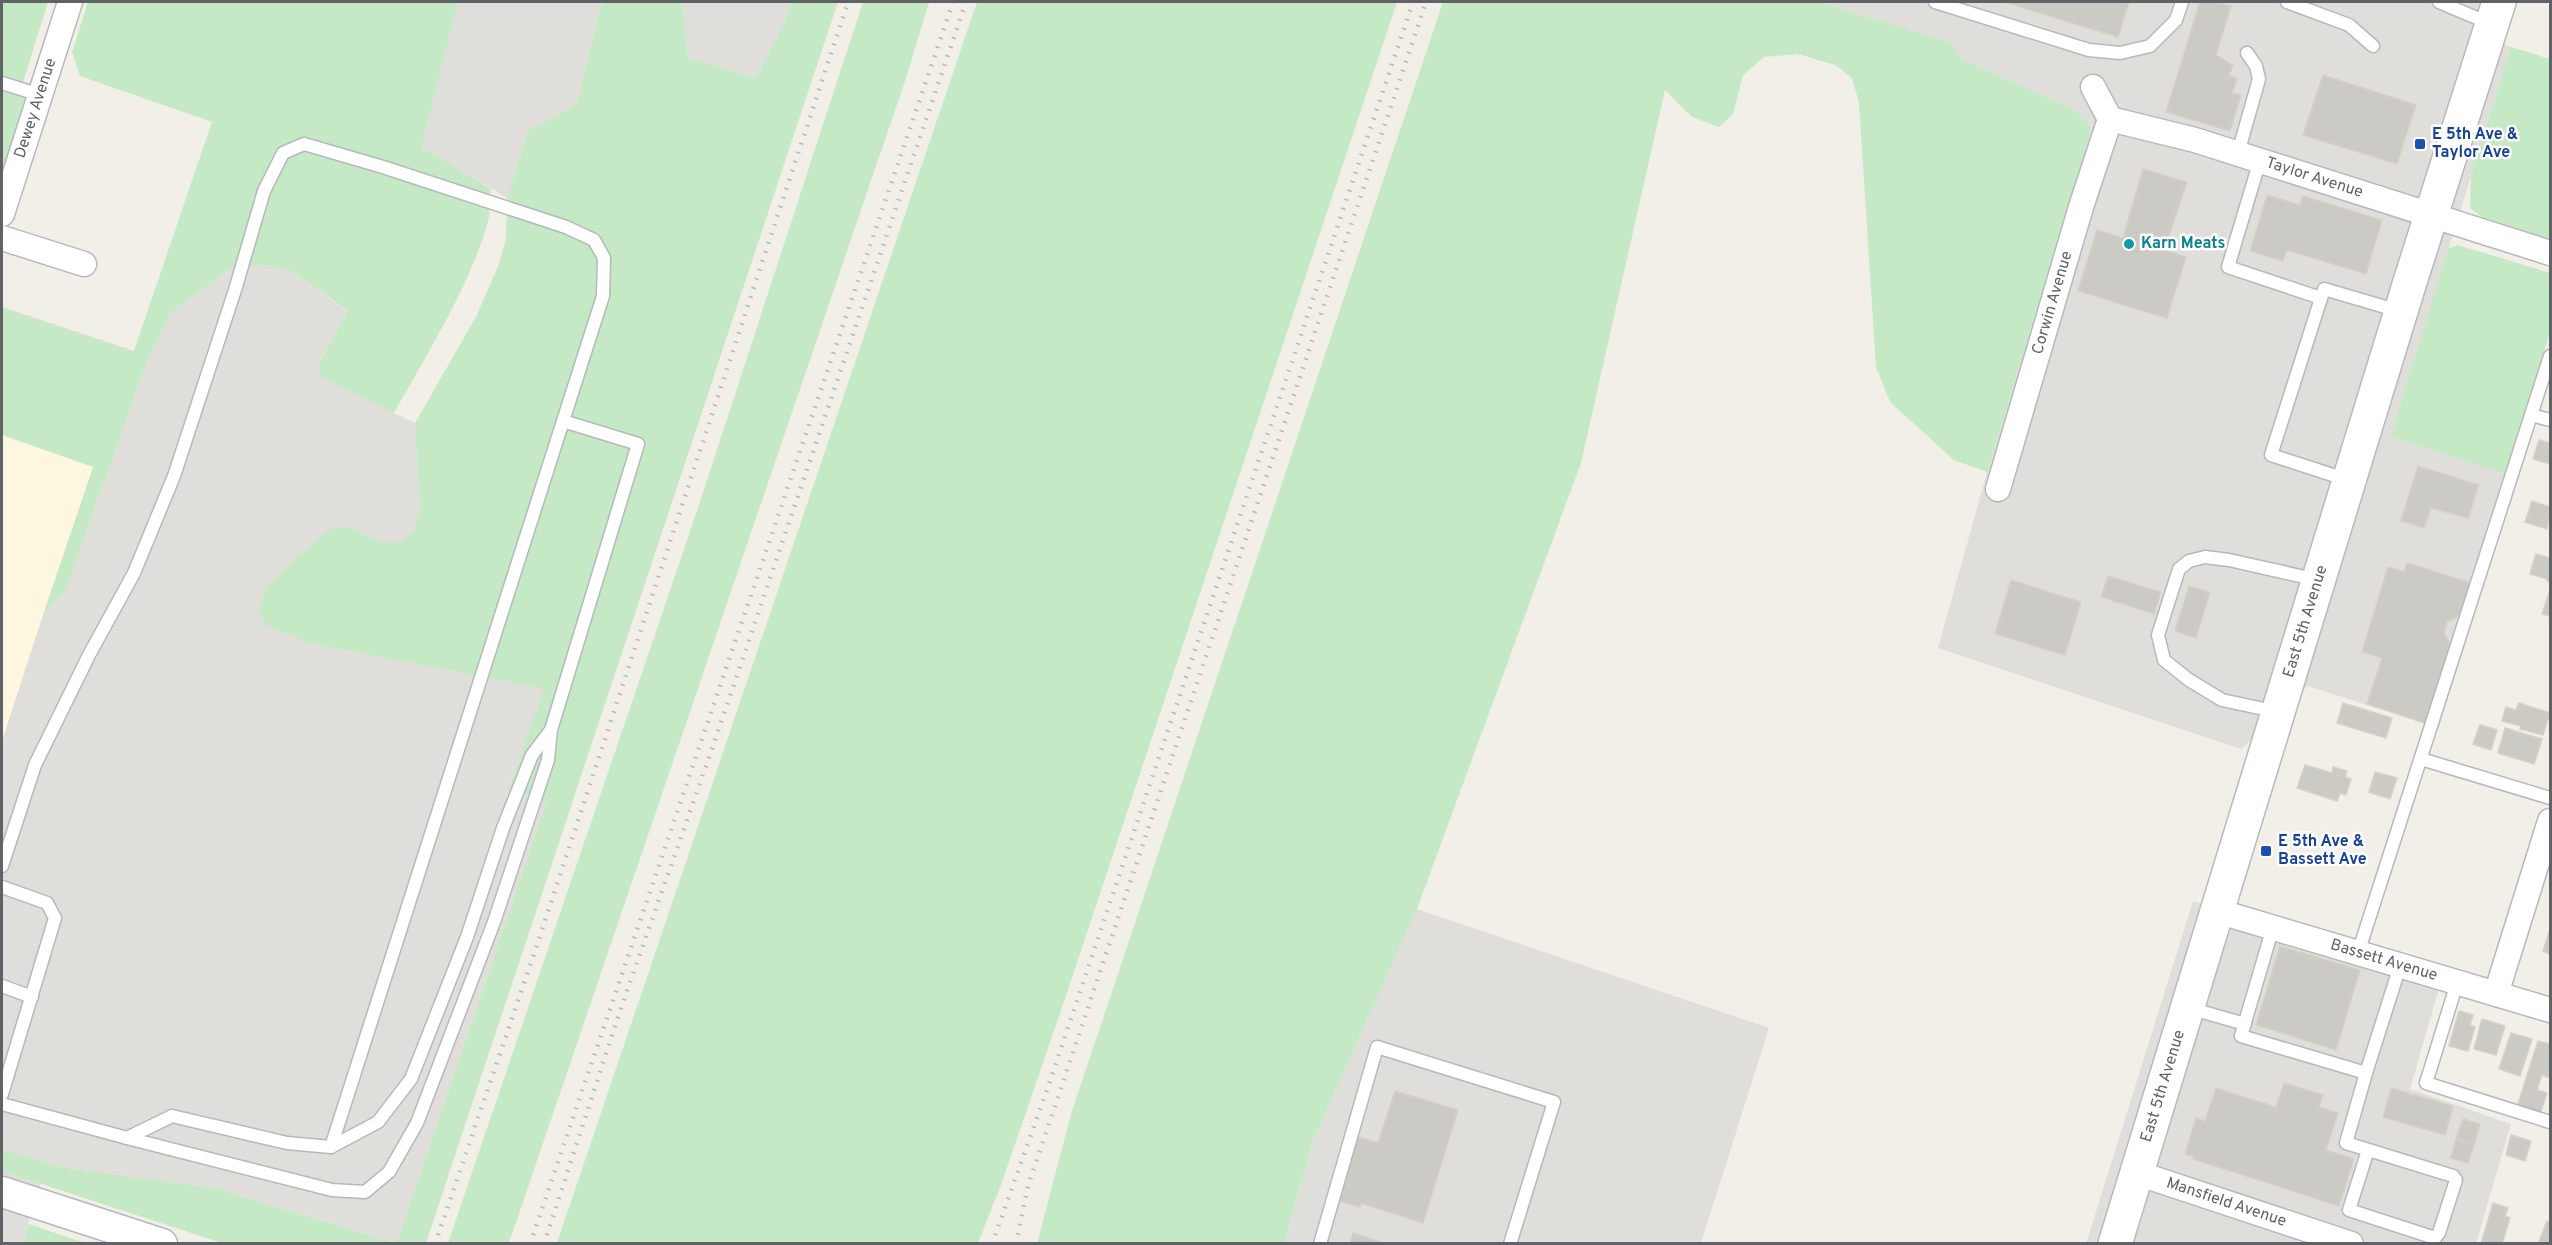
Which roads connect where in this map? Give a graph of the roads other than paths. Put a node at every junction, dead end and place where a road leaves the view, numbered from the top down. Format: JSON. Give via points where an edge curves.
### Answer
{"nodes":[{"id":1,"x":70,"y":2,"type":"edge"},
{"id":2,"x":1935,"y":2,"type":"edge"},
{"id":3,"x":2182,"y":2,"type":"edge"},
{"id":4,"x":2287,"y":2,"type":"edge"},
{"id":5,"x":2439,"y":2,"type":"edge"},
{"id":6,"x":2496,"y":13,"type":"edge"},
{"id":7,"x":2373,"y":46,"type":"dead end"},
{"id":8,"x":2247,"y":53,"type":"dead end"},
{"id":9,"x":2,"y":82,"type":"edge"},
{"id":10,"x":2093,"y":87,"type":"dead end"},
{"id":11,"x":40,"y":95,"type":"junction"},
{"id":12,"x":2110,"y":118,"type":"junction"},
{"id":13,"x":2249,"y":157,"type":"junction"},
{"id":14,"x":2,"y":214,"type":"edge"},
{"id":15,"x":2433,"y":216,"type":"junction"},
{"id":16,"x":2,"y":238,"type":"edge"},
{"id":17,"x":2550,"y":253,"type":"edge"},
{"id":18,"x":84,"y":264,"type":"dead end"},
{"id":19,"x":2321,"y":298,"type":"junction"},
{"id":20,"x":2402,"y":311,"type":"junction"},
{"id":21,"x":2550,"y":356,"type":"edge"},
{"id":22,"x":2531,"y":415,"type":"junction"},
{"id":23,"x":2550,"y":420,"type":"edge"},
{"id":24,"x":563,"y":421,"type":"junction"},
{"id":25,"x":2349,"y":480,"type":"junction"},
{"id":26,"x":1998,"y":489,"type":"dead end"},
{"id":27,"x":2319,"y":580,"type":"junction"},
{"id":28,"x":2278,"y":712,"type":"junction"},
{"id":29,"x":551,"y":730,"type":"junction"},
{"id":30,"x":2421,"y":759,"type":"junction"},
{"id":31,"x":2550,"y":798,"type":"edge"},
{"id":32,"x":2550,"y":821,"type":"edge"},
{"id":33,"x":2,"y":866,"type":"edge"},
{"id":34,"x":2,"y":887,"type":"edge"},
{"id":35,"x":2217,"y":911,"type":"junction"},
{"id":36,"x":2273,"y":927,"type":"junction"},
{"id":37,"x":2358,"y":953,"type":"junction"},
{"id":38,"x":2400,"y":966,"type":"junction"},
{"id":39,"x":2457,"y":983,"type":"junction"},
{"id":40,"x":2,"y":986,"type":"edge"},
{"id":41,"x":2496,"y":994,"type":"junction"},
{"id":42,"x":32,"y":997,"type":"junction"},
{"id":43,"x":2188,"y":1007,"type":"junction"},
{"id":44,"x":2550,"y":1010,"type":"edge"},
{"id":45,"x":2245,"y":1024,"type":"junction"},
{"id":46,"x":2367,"y":1073,"type":"junction"},
{"id":47,"x":2,"y":1094,"type":"edge"},
{"id":48,"x":2,"y":1104,"type":"edge"},
{"id":49,"x":2550,"y":1122,"type":"edge"},
{"id":50,"x":127,"y":1138,"type":"junction"},
{"id":51,"x":331,"y":1147,"type":"junction"},
{"id":52,"x":2367,"y":1150,"type":"junction"},
{"id":53,"x":2137,"y":1173,"type":"junction"},
{"id":54,"x":2,"y":1192,"type":"edge"},
{"id":55,"x":162,"y":1244,"type":"edge"},
{"id":56,"x":1320,"y":1244,"type":"edge"},
{"id":57,"x":1510,"y":1244,"type":"edge"},
{"id":58,"x":2115,"y":1244,"type":"edge"},
{"id":59,"x":2351,"y":1244,"type":"edge"}],
"edges":[{"from":1,"to":11,"type":"street","name":"Dewey Avenue"},
{"from":2,"to":3,"type":"lane","via":[[2089,50],[2120,53],[2150,46],[2176,20]]},
{"from":4,"to":7,"type":"lane","via":[[2349,25]]},
{"from":5,"to":6,"type":"lane"},
{"from":6,"to":15,"type":"main road","name":"East 5th Avenue"},
{"from":8,"to":13,"type":"lane","via":[[2259,79]]},
{"from":9,"to":11,"type":"lane"},
{"from":10,"to":12,"type":"street"},
{"from":11,"to":14,"type":"street","name":"Dewey Avenue"},
{"from":12,"to":13,"type":"street","name":"Taylor Avenue"},
{"from":12,"to":26,"type":"street","name":"Corwin Avenue"},
{"from":13,"to":15,"type":"street","name":"Taylor Avenue"},
{"from":13,"to":19,"type":"lane","via":[[2228,267]]},
{"from":15,"to":17,"type":"street","name":"Taylor Avenue"},
{"from":15,"to":20,"type":"main road","name":"East 5th Avenue"},
{"from":16,"to":18,"type":"street"},
{"from":19,"to":20,"type":"lane","via":[[2324,289]]},
{"from":19,"to":25,"type":"lane","via":[[2271,455]]},
{"from":20,"to":25,"type":"main road","name":"East 5th Avenue"},
{"from":21,"to":22,"type":"lane"},
{"from":22,"to":23,"type":"lane"},
{"from":22,"to":30,"type":"lane"},
{"from":24,"to":29,"type":"lane","via":[[638,444]]},
{"from":24,"to":33,"type":"lane","via":[[603,296],[604,258],[594,240],[566,227],[383,166],[304,144],[283,153],[264,191],[174,476],[134,573],[88,655],[35,765]]},
{"from":24,"to":51,"type":"lane"},
{"from":25,"to":27,"type":"main road","name":"East 5th Avenue"},
{"from":27,"to":28,"type":"main road","name":"East 5th Avenue"},
{"from":27,"to":28,"type":"lane","via":[[2229,560],[2205,557],[2189,561],[2179,569],[2158,635],[2164,660],[2189,680],[2222,700]]},
{"from":28,"to":35,"type":"main road","name":"East 5th Avenue"},
{"from":29,"to":50,"type":"lane","via":[[548,760],[494,922],[417,1123],[388,1172],[365,1192],[332,1190]]},
{"from":29,"to":51,"type":"lane","via":[[532,755],[411,1079],[378,1122]]},
{"from":30,"to":31,"type":"lane"},
{"from":30,"to":37,"type":"lane"},
{"from":32,"to":41,"type":"street"},
{"from":34,"to":42,"type":"lane","via":[[47,903],[55,918]]},
{"from":35,"to":36,"type":"street","name":"Bassett Avenue"},
{"from":35,"to":43,"type":"main road","name":"East 5th Avenue"},
{"from":36,"to":37,"type":"street","name":"Bassett Avenue"},
{"from":36,"to":45,"type":"lane"},
{"from":37,"to":38,"type":"street","name":"Bassett Avenue"},
{"from":38,"to":39,"type":"street","name":"Bassett Avenue"},
{"from":38,"to":46,"type":"lane"},
{"from":39,"to":41,"type":"street","name":"Bassett Avenue"},
{"from":39,"to":49,"type":"lane","via":[[2426,1083]]},
{"from":40,"to":42,"type":"lane"},
{"from":41,"to":44,"type":"street","name":"Bassett Avenue"},
{"from":42,"to":47,"type":"lane"},
{"from":43,"to":45,"type":"lane"},
{"from":43,"to":53,"type":"main road","name":"East 5th Avenue"},
{"from":45,"to":46,"type":"lane","via":[[2241,1035]]},
{"from":46,"to":52,"type":"lane","via":[[2346,1143]]},
{"from":48,"to":50,"type":"lane"},
{"from":50,"to":51,"type":"lane","via":[[172,1116],[287,1143]]},
{"from":52,"to":52,"type":"lane","via":[[2453,1176],[2456,1180],[2435,1238],[2349,1210]]},
{"from":53,"to":58,"type":"main road","name":"East 5th Avenue"},
{"from":53,"to":59,"type":"street","name":"Mansfield Avenue","via":[[2298,1231]]},
{"from":54,"to":55,"type":"street"},
{"from":56,"to":57,"type":"lane","via":[[1377,1047],[1554,1102]]}]}
